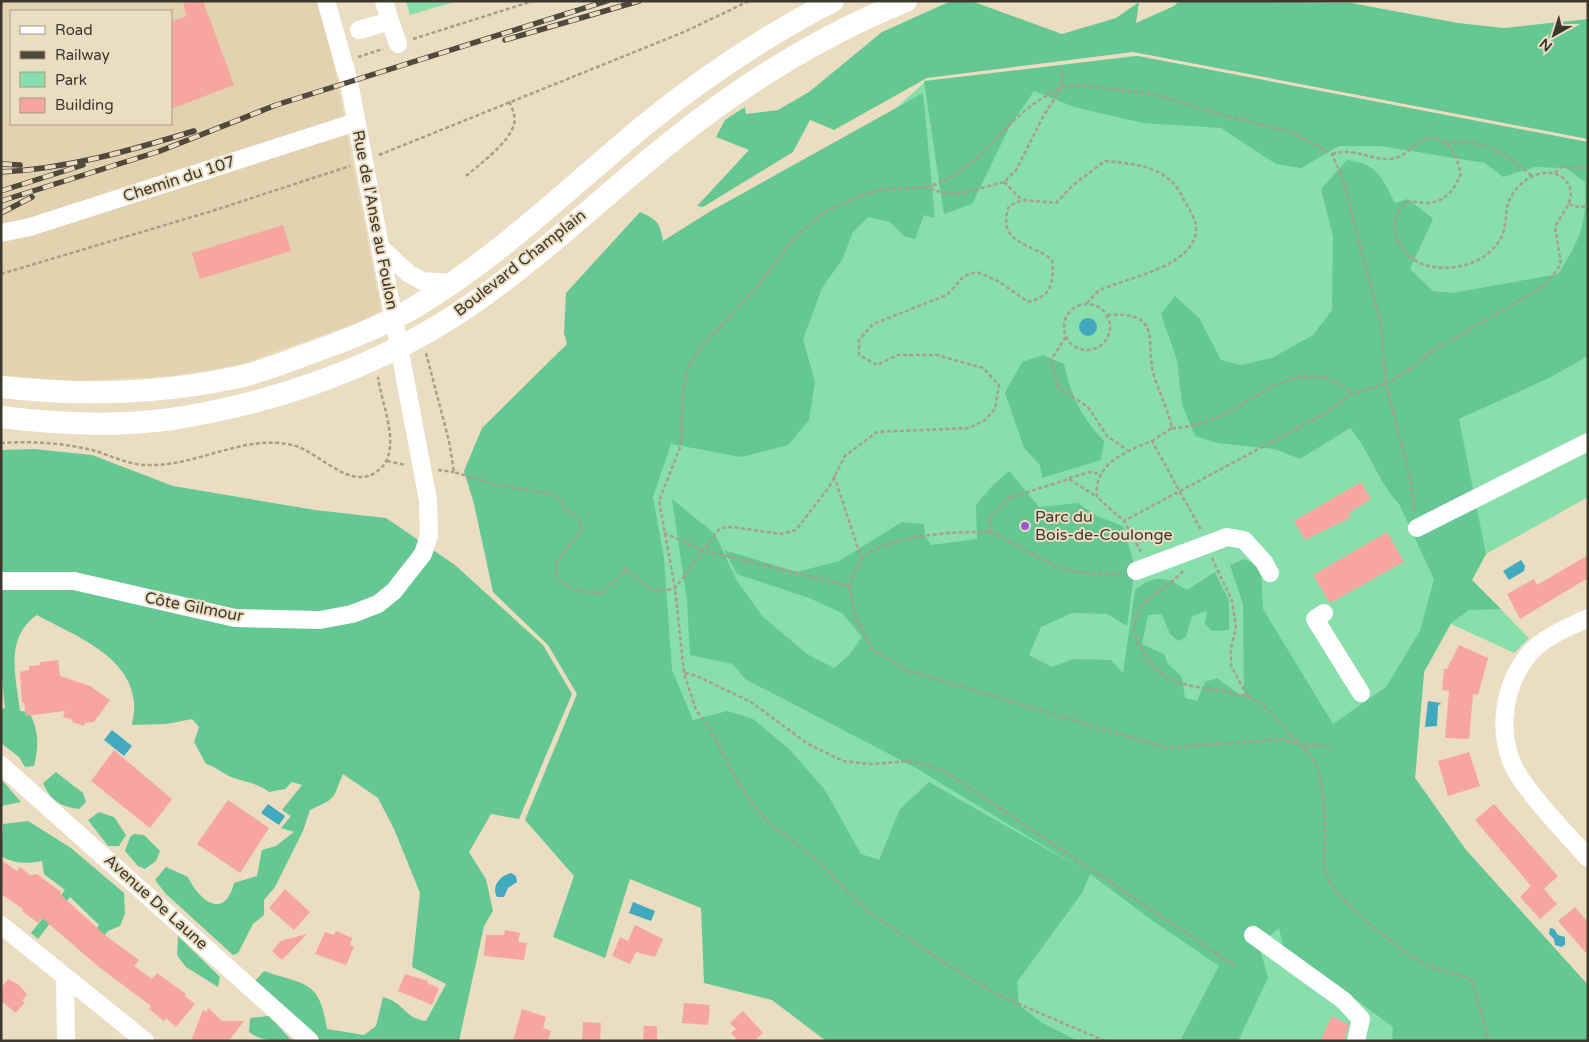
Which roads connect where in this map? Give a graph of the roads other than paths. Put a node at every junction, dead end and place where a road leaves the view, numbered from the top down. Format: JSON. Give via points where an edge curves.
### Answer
{"nodes":[{"id":1,"x":384,"y":1,"type":"edge"},
{"id":2,"x":833,"y":1,"type":"edge"},
{"id":3,"x":906,"y":1,"type":"edge"},
{"id":4,"x":328,"y":2,"type":"edge"},
{"id":5,"x":390,"y":21,"type":"junction"},
{"id":6,"x":358,"y":30,"type":"dead end"},
{"id":7,"x":398,"y":44,"type":"road end"},
{"id":8,"x":356,"y":122,"type":"junction"},
{"id":9,"x":1,"y":233,"type":"edge"},
{"id":10,"x":381,"y":248,"type":"junction"},
{"id":11,"x":450,"y":283,"type":"junction"},
{"id":12,"x":393,"y":318,"type":"junction"},
{"id":13,"x":400,"y":357,"type":"junction"},
{"id":14,"x":1,"y":387,"type":"edge"},
{"id":15,"x":1,"y":417,"type":"edge"},
{"id":16,"x":1588,"y":442,"type":"edge"},
{"id":17,"x":1417,"y":528,"type":"road end"},
{"id":18,"x":1142,"y":568,"type":"road end"},
{"id":19,"x":1270,"y":573,"type":"dead end"},
{"id":20,"x":1,"y":581,"type":"edge"},
{"id":21,"x":1324,"y":613,"type":"dead end"},
{"id":22,"x":1588,"y":618,"type":"edge"},
{"id":23,"x":1361,"y":693,"type":"dead end"},
{"id":24,"x":1,"y":765,"type":"edge"},
{"id":25,"x":1588,"y":858,"type":"edge"},
{"id":26,"x":1,"y":925,"type":"edge"},
{"id":27,"x":1253,"y":935,"type":"dead end"},
{"id":28,"x":66,"y":977,"type":"junction"},
{"id":29,"x":66,"y":1041,"type":"edge"},
{"id":30,"x":145,"y":1041,"type":"edge"},
{"id":31,"x":310,"y":1041,"type":"edge"},
{"id":32,"x":1356,"y":1041,"type":"edge"}],
"edges":[{"from":1,"to":5,"type":"street"},
{"from":2,"to":11,"type":"main road","name":"Boulevard Champlain","via":[[700,83],[647,123],[523,228]]},
{"from":3,"to":13,"type":"main road","name":"Boulevard Champlain","via":[[785,62],[732,96],[672,140],[494,288],[432,330]]},
{"from":4,"to":8,"type":"street","name":"Rue de l'Anse au Foulon"},
{"from":5,"to":6,"type":"street"},
{"from":5,"to":7,"type":"street"},
{"from":8,"to":9,"type":"street","name":"Chemin du 107","via":[[30,227]]},
{"from":8,"to":10,"type":"street","name":"Rue de l'Anse au Foulon"},
{"from":10,"to":11,"type":"street","via":[[408,273],[422,281]]},
{"from":10,"to":12,"type":"street","name":"Rue de l'Anse au Foulon"},
{"from":11,"to":12,"type":"main road","name":"Boulevard Champlain"},
{"from":12,"to":13,"type":"street","name":"Côte Gilmour"},
{"from":12,"to":14,"type":"main road","name":"Boulevard Champlain","via":[[356,336],[244,376],[173,388],[73,393]]},
{"from":13,"to":15,"type":"main road","name":"Boulevard Champlain","via":[[220,410],[170,419],[79,423]]},
{"from":13,"to":20,"type":"street","name":"Côte Gilmour","via":[[428,500],[429,535],[423,554],[394,591],[378,604],[352,614],[320,620],[235,618],[74,581]]},
{"from":16,"to":17,"type":"street"},
{"from":18,"to":19,"type":"street","via":[[1227,537],[1244,540]]},
{"from":21,"to":23,"type":"street","via":[[1315,619]]},
{"from":22,"to":25,"type":"street","via":[[1530,653],[1513,680],[1505,710],[1504,732],[1511,759],[1522,781]]},
{"from":24,"to":31,"type":"street","name":"Avenue De Laune"},
{"from":26,"to":28,"type":"street"},
{"from":27,"to":32,"type":"street","via":[[1343,1000],[1360,1019]]},
{"from":28,"to":29,"type":"street"},
{"from":28,"to":30,"type":"street"}]}
